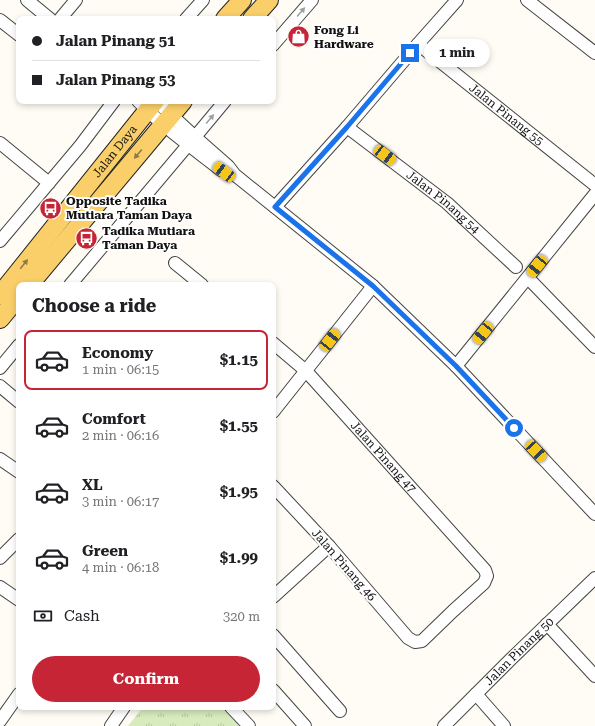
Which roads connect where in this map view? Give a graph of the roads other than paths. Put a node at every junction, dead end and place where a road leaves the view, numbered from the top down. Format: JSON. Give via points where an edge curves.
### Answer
{"nodes":[{"id":1,"x":27,"y":0,"type":"edge"},
{"id":2,"x":76,"y":0,"type":"edge"},
{"id":3,"x":203,"y":0,"type":"edge"},
{"id":4,"x":242,"y":0,"type":"edge"},
{"id":5,"x":269,"y":0,"type":"edge"},
{"id":6,"x":312,"y":0,"type":"edge"},
{"id":7,"x":457,"y":0,"type":"edge"},
{"id":8,"x":527,"y":0,"type":"edge"},
{"id":9,"x":46,"y":16,"type":"edge"},
{"id":10,"x":63,"y":16,"type":"edge"},
{"id":11,"x":189,"y":16,"type":"edge"},
{"id":12,"x":227,"y":16,"type":"edge"},
{"id":13,"x":255,"y":16,"type":"edge"},
{"id":14,"x":0,"y":20,"type":"edge"},
{"id":15,"x":16,"y":33,"type":"edge"},
{"id":16,"x":276,"y":42,"type":"edge"},
{"id":17,"x":418,"y":44,"type":"junction"},
{"id":18,"x":595,"y":53,"type":"edge"},
{"id":19,"x":107,"y":104,"type":"edge"},
{"id":20,"x":149,"y":104,"type":"edge"},
{"id":21,"x":180,"y":104,"type":"edge"},
{"id":22,"x":223,"y":104,"type":"edge"},
{"id":23,"x":167,"y":120,"type":"junction"},
{"id":24,"x":347,"y":127,"type":"junction"},
{"id":25,"x":192,"y":141,"type":"junction"},
{"id":26,"x":0,"y":143,"type":"edge"},
{"id":27,"x":49,"y":183,"type":"junction"},
{"id":28,"x":595,"y":185,"type":"edge"},
{"id":29,"x":595,"y":194,"type":"edge"},
{"id":30,"x":275,"y":207,"type":"junction"},
{"id":31,"x":0,"y":241,"type":"edge"},
{"id":32,"x":176,"y":263,"type":"dead end"},
{"id":33,"x":516,"y":267,"type":"dead end"},
{"id":34,"x":528,"y":278,"type":"junction"},
{"id":35,"x":35,"y":282,"type":"edge"},
{"id":36,"x":73,"y":282,"type":"edge"},
{"id":37,"x":198,"y":282,"type":"edge"},
{"id":38,"x":373,"y":286,"type":"junction"},
{"id":39,"x":0,"y":295,"type":"edge"},
{"id":40,"x":16,"y":300,"type":"edge"},
{"id":41,"x":0,"y":319,"type":"edge"},
{"id":42,"x":276,"y":346,"type":"edge"},
{"id":43,"x":595,"y":347,"type":"edge"},
{"id":44,"x":16,"y":349,"type":"edge"},
{"id":45,"x":456,"y":366,"type":"junction"},
{"id":46,"x":0,"y":368,"type":"edge"},
{"id":47,"x":306,"y":371,"type":"junction"},
{"id":48,"x":0,"y":386,"type":"edge"},
{"id":49,"x":16,"y":399,"type":"edge"},
{"id":50,"x":276,"y":408,"type":"edge"},
{"id":51,"x":0,"y":459,"type":"edge"},
{"id":52,"x":16,"y":470,"type":"edge"},
{"id":53,"x":276,"y":489,"type":"edge"},
{"id":54,"x":595,"y":514,"type":"edge"},
{"id":55,"x":16,"y":541,"type":"edge"},
{"id":56,"x":329,"y":546,"type":"junction"},
{"id":57,"x":0,"y":558,"type":"edge"},
{"id":58,"x":595,"y":578,"type":"edge"},
{"id":59,"x":0,"y":587,"type":"edge"},
{"id":60,"x":276,"y":594,"type":"edge"},
{"id":61,"x":16,"y":598,"type":"edge"},
{"id":62,"x":547,"y":624,"type":"junction"},
{"id":63,"x":276,"y":638,"type":"edge"},
{"id":64,"x":415,"y":642,"type":"joint"},
{"id":65,"x":595,"y":676,"type":"edge"},
{"id":66,"x":276,"y":693,"type":"edge"},
{"id":67,"x":476,"y":694,"type":"junction"},
{"id":68,"x":16,"y":698,"type":"edge"},
{"id":69,"x":122,"y":710,"type":"edge"},
{"id":70,"x":234,"y":710,"type":"edge"},
{"id":71,"x":340,"y":711,"type":"dead end"},
{"id":72,"x":1,"y":716,"type":"edge"},
{"id":73,"x":111,"y":726,"type":"edge"},
{"id":74,"x":248,"y":726,"type":"edge"},
{"id":75,"x":305,"y":726,"type":"edge"},
{"id":76,"x":444,"y":726,"type":"edge"},
{"id":77,"x":504,"y":726,"type":"edge"}],
"edges":[{"from":1,"to":9,"type":"street"},
{"from":2,"to":10,"type":"street"},
{"from":3,"to":11,"type":"street"},
{"from":4,"to":12,"type":"main road"},
{"from":5,"to":13,"type":"main road"},
{"from":16,"to":6,"type":"street","one_way":true},
{"from":7,"to":17,"type":"street"},
{"from":8,"to":18,"type":"street"},
{"from":14,"to":15,"type":"street"},
{"from":17,"to":24,"type":"street"},
{"from":17,"to":28,"type":"street","name":"Jalan Pinang 55"},
{"from":19,"to":27,"type":"street","via":[[80,146]]},
{"from":20,"to":23,"type":"street"},
{"from":39,"to":20,"type":"main road","name":"Jalan Daya","one_way":true},
{"from":21,"to":23,"type":"main road","name":"Jalan Daya"},
{"from":25,"to":22,"type":"street","one_way":true},
{"from":23,"to":25,"type":"street"},
{"from":23,"to":35,"type":"main road","name":"Jalan Daya","one_way":true},
{"from":24,"to":30,"type":"street"},
{"from":24,"to":33,"type":"street","name":"Jalan Pinang 54","via":[[447,203]]},
{"from":25,"to":30,"type":"street","via":[[228,166],[235,175]]},
{"from":25,"to":36,"type":"street"},
{"from":26,"to":27,"type":"street"},
{"from":27,"to":31,"type":"street"},
{"from":29,"to":34,"type":"street"},
{"from":30,"to":38,"type":"street"},
{"from":32,"to":37,"type":"street"},
{"from":34,"to":43,"type":"street"},
{"from":34,"to":45,"type":"street"},
{"from":38,"to":45,"type":"street"},
{"from":38,"to":47,"type":"street"},
{"from":40,"to":41,"type":"main road"},
{"from":42,"to":47,"type":"street","name":"Jalan Pinang 47"},
{"from":44,"to":46,"type":"street"},
{"from":45,"to":54,"type":"street"},
{"from":47,"to":50,"type":"street"},
{"from":47,"to":64,"type":"street","name":"Jalan Pinang 47","via":[[485,570],[487,576],[484,583],[422,641]]},
{"from":48,"to":49,"type":"street"},
{"from":51,"to":52,"type":"street"},
{"from":53,"to":56,"type":"street","name":"Jalan Pinang 46"},
{"from":55,"to":57,"type":"street"},
{"from":56,"to":60,"type":"street"},
{"from":56,"to":64,"type":"street","name":"Jalan Pinang 46","via":[[408,638]]},
{"from":58,"to":62,"type":"street","name":"Jalan Pinang 50"},
{"from":59,"to":61,"type":"street"},
{"from":62,"to":65,"type":"street"},
{"from":62,"to":67,"type":"street","name":"Jalan Pinang 50"},
{"from":63,"to":71,"type":"street"},
{"from":66,"to":75,"type":"street"},
{"from":67,"to":76,"type":"street","name":"Jalan Pinang 50"},
{"from":67,"to":77,"type":"street"},
{"from":68,"to":72,"type":"street"},
{"from":69,"to":73,"type":"street"},
{"from":70,"to":74,"type":"street"}]}
